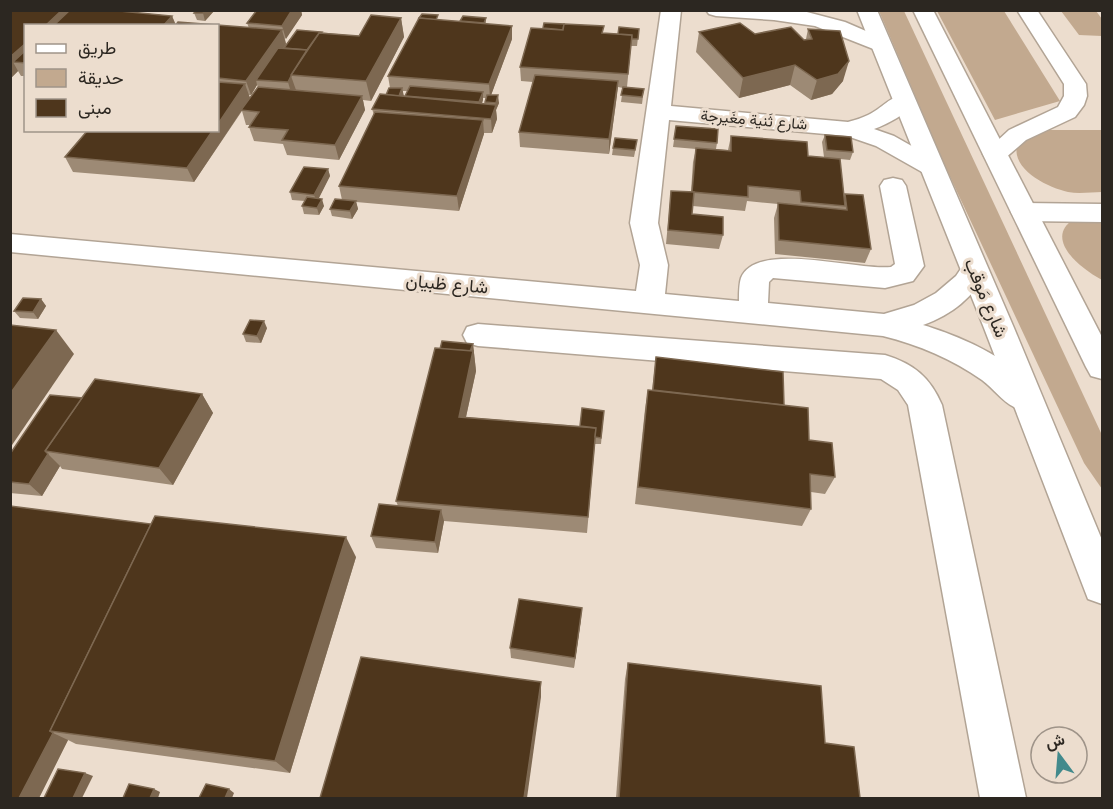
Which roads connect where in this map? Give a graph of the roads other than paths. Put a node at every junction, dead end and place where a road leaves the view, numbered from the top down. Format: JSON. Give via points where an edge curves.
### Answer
{"nodes":[{"id":1,"x":671,"y":10,"type":"edge"},
{"id":2,"x":716,"y":10,"type":"edge"},
{"id":3,"x":819,"y":10,"type":"edge"},
{"id":4,"x":867,"y":10,"type":"edge"},
{"id":5,"x":923,"y":10,"type":"edge"},
{"id":6,"x":1027,"y":10,"type":"edge"},
{"id":7,"x":792,"y":15,"type":"junction"},
{"id":8,"x":882,"y":46,"type":"junction"},
{"id":9,"x":904,"y":101,"type":"junction"},
{"id":10,"x":657,"y":112,"type":"junction"},
{"id":11,"x":850,"y":129,"type":"junction"},
{"id":12,"x":995,"y":154,"type":"junction"},
{"id":13,"x":931,"y":167,"type":"junction"},
{"id":14,"x":892,"y":186,"type":"dead end"},
{"id":15,"x":1024,"y":212,"type":"junction"},
{"id":16,"x":1102,"y":213,"type":"edge"},
{"id":17,"x":10,"y":243,"type":"edge"},
{"id":18,"x":974,"y":270,"type":"junction"},
{"id":19,"x":639,"y":302,"type":"junction"},
{"id":20,"x":753,"y":313,"type":"junction"},
{"id":21,"x":883,"y":325,"type":"junction"},
{"id":22,"x":478,"y":336,"type":"dead end"},
{"id":23,"x":622,"y":346,"type":"junction"},
{"id":24,"x":1102,"y":366,"type":"edge"},
{"id":25,"x":1025,"y":398,"type":"junction"},
{"id":26,"x":1102,"y":586,"type":"edge"},
{"id":27,"x":1004,"y":798,"type":"edge"}],
"edges":[{"from":1,"to":10,"type":"street"},
{"from":2,"to":7,"type":"street"},
{"from":3,"to":7,"type":"street"},
{"from":4,"to":8,"type":"street","name":"شارع مَوقب"},
{"from":5,"to":12,"type":"street"},
{"from":6,"to":12,"type":"street","via":[[1075,84],[1077,95],[1064,114],[1020,133]]},
{"from":7,"to":8,"type":"street","via":[[831,24]]},
{"from":8,"to":9,"type":"street","name":"شارع مَوقب"},
{"from":9,"to":11,"type":"street","name":"شارع ثَنية مِغَيرجة","via":[[888,115]]},
{"from":9,"to":13,"type":"street","name":"شارع مَوقب"},
{"from":10,"to":11,"type":"street","name":"شارع ثَنية مِغَيرجة"},
{"from":10,"to":19,"type":"street","via":[[644,223],[654,264]]},
{"from":11,"to":13,"type":"street","name":"شارع ثَنية مِغَيرجة","via":[[885,141]]},
{"from":12,"to":15,"type":"street"},
{"from":13,"to":18,"type":"street","name":"شارع مَوقب"},
{"from":14,"to":20,"type":"street","via":[[910,266],[907,270],[885,278],[783,268],[764,270],[755,279]]},
{"from":15,"to":16,"type":"street"},
{"from":15,"to":24,"type":"street"},
{"from":17,"to":19,"type":"street","name":"شارع ظبيان"},
{"from":18,"to":21,"type":"street","name":"شارع ظبيان","via":[[962,289],[942,305],[925,314]]},
{"from":18,"to":25,"type":"street","name":"شارع مَوقب"},
{"from":19,"to":20,"type":"street","name":"شارع ظبيان"},
{"from":19,"to":23,"type":"street"},
{"from":20,"to":21,"type":"street","name":"شارع ظبيان"},
{"from":21,"to":25,"type":"street","name":"شارع ظبيان","via":[[918,333],[959,350],[1005,379]]},
{"from":22,"to":23,"type":"street"},
{"from":23,"to":27,"type":"street","via":[[885,367],[912,381],[925,405]]},
{"from":25,"to":26,"type":"street","name":"شارع مَوقب"}]}
